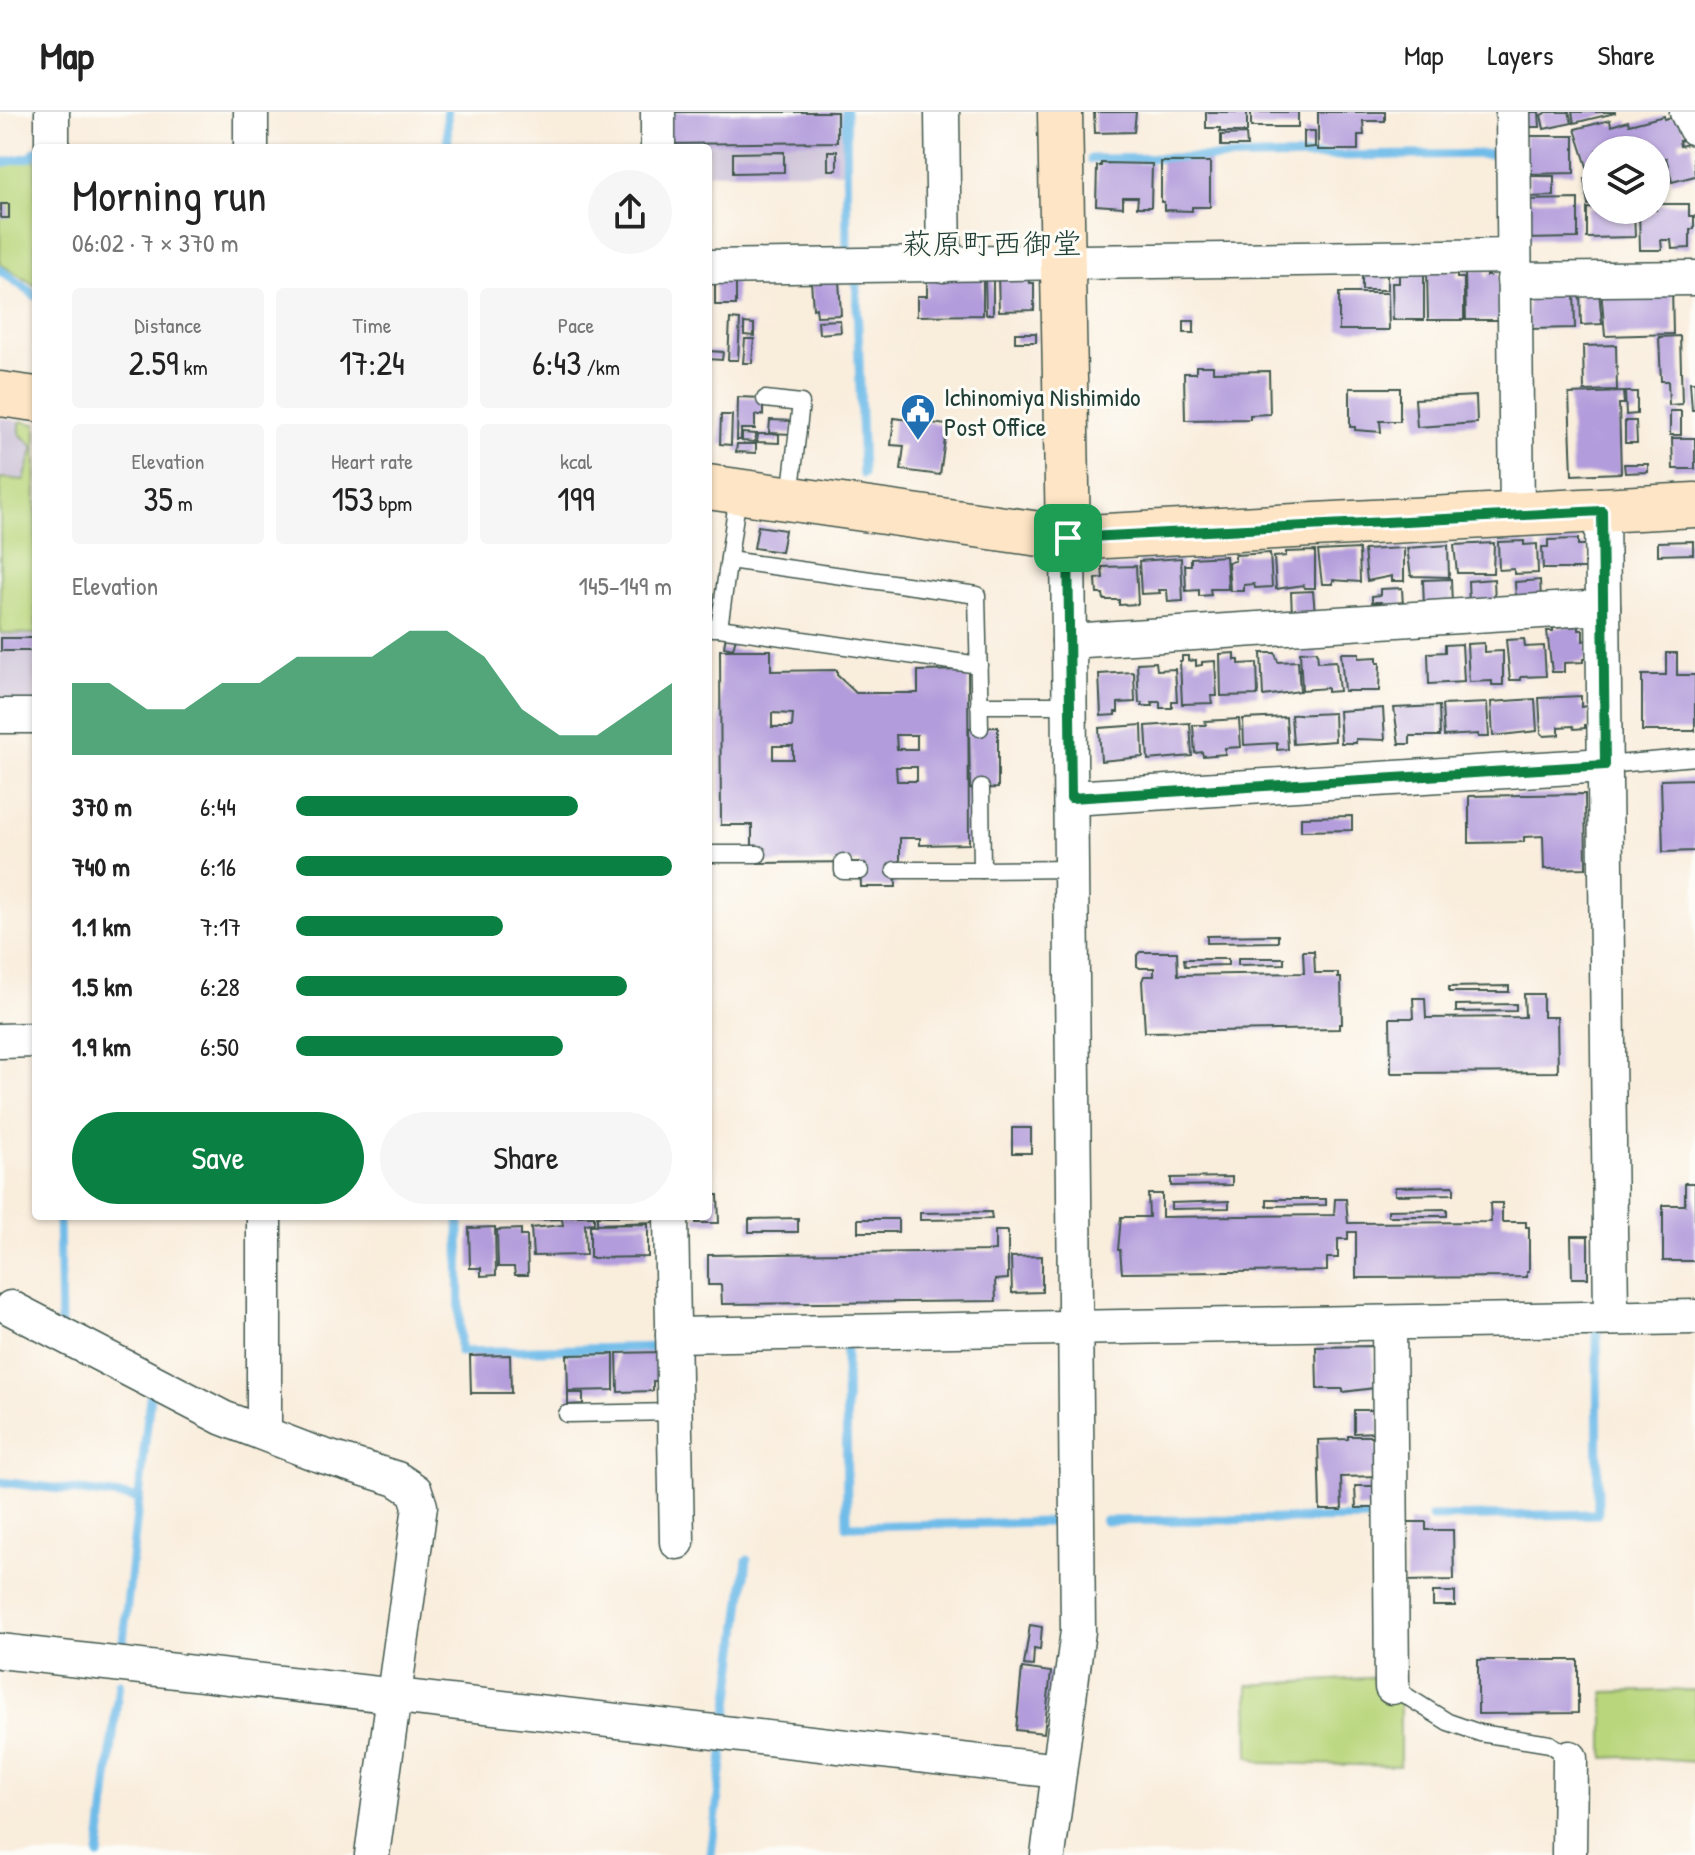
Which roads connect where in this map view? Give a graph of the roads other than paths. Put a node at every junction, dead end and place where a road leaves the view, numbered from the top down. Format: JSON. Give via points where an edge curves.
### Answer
{"nodes":[{"id":1,"x":52,"y":112,"type":"edge"},
{"id":2,"x":251,"y":112,"type":"edge"},
{"id":3,"x":658,"y":112,"type":"edge"},
{"id":4,"x":942,"y":112,"type":"edge"},
{"id":5,"x":1060,"y":112,"type":"edge"},
{"id":6,"x":1513,"y":112,"type":"edge"},
{"id":7,"x":1687,"y":112,"type":"edge"},
{"id":8,"x":1695,"y":128,"type":"edge"},
{"id":9,"x":52,"y":144,"type":"edge"},
{"id":10,"x":251,"y":144,"type":"edge"},
{"id":11,"x":658,"y":144,"type":"edge"},
{"id":12,"x":1062,"y":262,"type":"junction"},
{"id":13,"x":944,"y":265,"type":"junction"},
{"id":14,"x":712,"y":267,"type":"edge"},
{"id":15,"x":1514,"y":268,"type":"junction"},
{"id":16,"x":1695,"y":278,"type":"edge"},
{"id":17,"x":0,"y":394,"type":"edge"},
{"id":18,"x":32,"y":398,"type":"edge"},
{"id":19,"x":765,"y":399,"type":"dead end"},
{"id":20,"x":723,"y":490,"type":"edge"},
{"id":21,"x":790,"y":499,"type":"junction"},
{"id":22,"x":1695,"y":505,"type":"edge"},
{"id":23,"x":1602,"y":511,"type":"junction"},
{"id":24,"x":1517,"y":515,"type":"junction"},
{"id":25,"x":1068,"y":538,"type":"junction"},
{"id":26,"x":729,"y":560,"type":"junction"},
{"id":27,"x":1603,"y":607,"type":"junction"},
{"id":28,"x":714,"y":628,"type":"edge"},
{"id":29,"x":1069,"y":641,"type":"junction"},
{"id":30,"x":979,"y":665,"type":"junction"},
{"id":31,"x":979,"y":705,"type":"junction"},
{"id":32,"x":1070,"y":705,"type":"junction"},
{"id":33,"x":0,"y":716,"type":"edge"},
{"id":34,"x":32,"y":716,"type":"edge"},
{"id":35,"x":980,"y":728,"type":"dead end"},
{"id":36,"x":1695,"y":757,"type":"edge"},
{"id":37,"x":1605,"y":765,"type":"junction"},
{"id":38,"x":981,"y":788,"type":"dead end"},
{"id":39,"x":1071,"y":798,"type":"junction"},
{"id":40,"x":712,"y":854,"type":"edge"},
{"id":41,"x":758,"y":854,"type":"dead end"},
{"id":42,"x":843,"y":862,"type":"dead end"},
{"id":43,"x":1071,"y":869,"type":"junction"},
{"id":44,"x":895,"y":870,"type":"dead end"},
{"id":45,"x":982,"y":870,"type":"junction"},
{"id":46,"x":860,"y":871,"type":"dead end"},
{"id":47,"x":32,"y":1040,"type":"edge"},
{"id":48,"x":0,"y":1041,"type":"edge"},
{"id":49,"x":264,"y":1220,"type":"edge"},
{"id":50,"x":671,"y":1220,"type":"edge"},
{"id":51,"x":11,"y":1308,"type":"dead end"},
{"id":52,"x":1695,"y":1317,"type":"edge"},
{"id":53,"x":1611,"y":1318,"type":"junction"},
{"id":54,"x":1389,"y":1323,"type":"junction"},
{"id":55,"x":1075,"y":1327,"type":"junction"},
{"id":56,"x":673,"y":1335,"type":"junction"},
{"id":57,"x":675,"y":1412,"type":"junction"},
{"id":58,"x":567,"y":1414,"type":"dead end"},
{"id":59,"x":264,"y":1433,"type":"junction"},
{"id":60,"x":677,"y":1542,"type":"dead end"},
{"id":61,"x":0,"y":1651,"type":"edge"},
{"id":62,"x":1392,"y":1687,"type":"joint"},
{"id":63,"x":395,"y":1696,"type":"junction"},
{"id":64,"x":1570,"y":1758,"type":"joint"},
{"id":65,"x":1059,"y":1771,"type":"junction"},
{"id":66,"x":372,"y":1855,"type":"edge"},
{"id":67,"x":1048,"y":1855,"type":"edge"},
{"id":68,"x":1569,"y":1855,"type":"edge"}],
"edges":[{"from":1,"to":9,"type":"street"},
{"from":2,"to":10,"type":"street"},
{"from":3,"to":11,"type":"street"},
{"from":4,"to":13,"type":"street"},
{"from":5,"to":12,"type":"street"},
{"from":6,"to":15,"type":"street"},
{"from":7,"to":8,"type":"street"},
{"from":12,"to":13,"type":"street"},
{"from":12,"to":15,"type":"street"},
{"from":12,"to":25,"type":"street"},
{"from":13,"to":14,"type":"street"},
{"from":15,"to":16,"type":"street"},
{"from":15,"to":24,"type":"street"},
{"from":17,"to":18,"type":"street"},
{"from":19,"to":21,"type":"lane","via":[[801,403]]},
{"from":20,"to":21,"type":"street"},
{"from":20,"to":26,"type":"lane"},
{"from":21,"to":25,"type":"street"},
{"from":22,"to":23,"type":"street"},
{"from":23,"to":24,"type":"street"},
{"from":23,"to":27,"type":"street"},
{"from":24,"to":25,"type":"street"},
{"from":25,"to":29,"type":"street"},
{"from":26,"to":28,"type":"lane"},
{"from":26,"to":30,"type":"lane","via":[[977,595]]},
{"from":27,"to":29,"type":"street"},
{"from":27,"to":37,"type":"street"},
{"from":28,"to":30,"type":"lane"},
{"from":29,"to":32,"type":"street"},
{"from":30,"to":31,"type":"lane"},
{"from":31,"to":32,"type":"lane"},
{"from":31,"to":35,"type":"lane"},
{"from":32,"to":39,"type":"street"},
{"from":33,"to":34,"type":"street"},
{"from":36,"to":37,"type":"lane"},
{"from":37,"to":39,"type":"street"},
{"from":37,"to":53,"type":"street"},
{"from":38,"to":45,"type":"lane"},
{"from":39,"to":43,"type":"street"},
{"from":40,"to":41,"type":"lane"},
{"from":42,"to":46,"type":"lane","via":[[843,871]]},
{"from":43,"to":45,"type":"lane"},
{"from":43,"to":55,"type":"street"},
{"from":44,"to":45,"type":"lane"},
{"from":47,"to":48,"type":"street"},
{"from":49,"to":59,"type":"street"},
{"from":50,"to":56,"type":"street"},
{"from":51,"to":59,"type":"street","via":[[223,1418]]},
{"from":52,"to":53,"type":"street"},
{"from":53,"to":54,"type":"street"},
{"from":54,"to":55,"type":"street"},
{"from":54,"to":62,"type":"street"},
{"from":55,"to":56,"type":"street"},
{"from":55,"to":65,"type":"street","via":[[1078,1631]]},
{"from":56,"to":57,"type":"street"},
{"from":57,"to":58,"type":"lane"},
{"from":57,"to":60,"type":"street"},
{"from":59,"to":63,"type":"street","via":[[397,1479],[415,1491],[420,1506]]},
{"from":61,"to":63,"type":"street"},
{"from":62,"to":64,"type":"lane","via":[[1448,1722],[1480,1733],[1550,1744]]},
{"from":63,"to":65,"type":"street"},
{"from":63,"to":66,"type":"street"},
{"from":64,"to":68,"type":"street"},
{"from":65,"to":67,"type":"street"}]}
